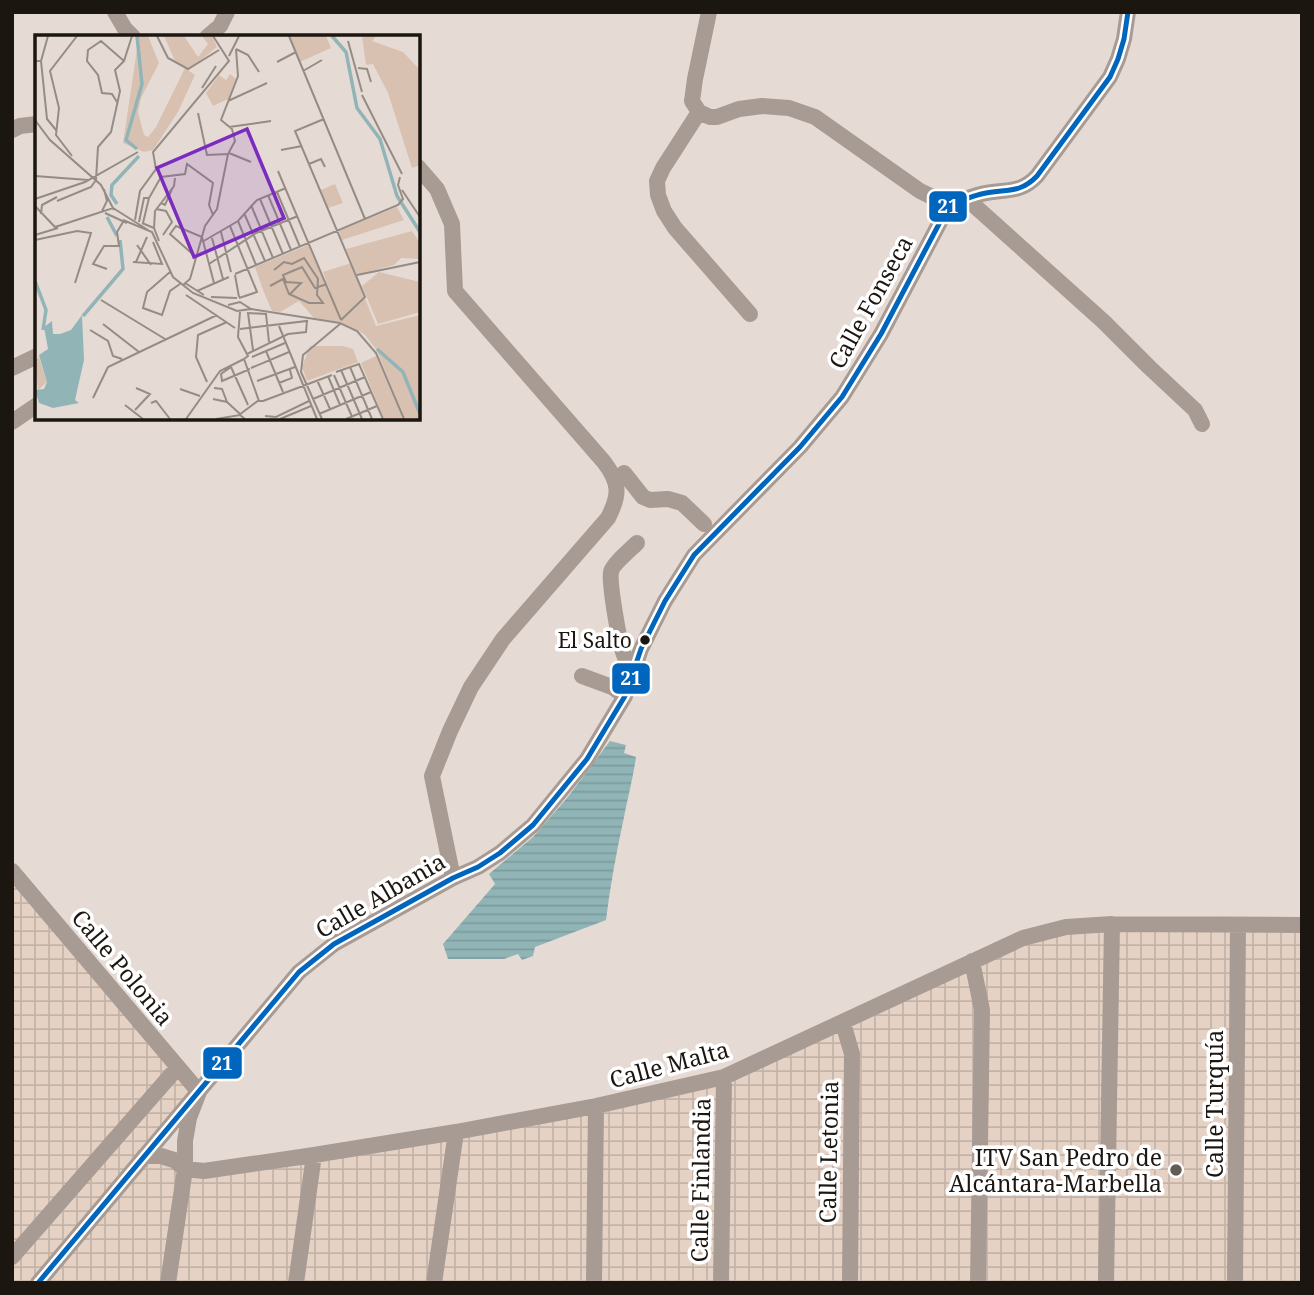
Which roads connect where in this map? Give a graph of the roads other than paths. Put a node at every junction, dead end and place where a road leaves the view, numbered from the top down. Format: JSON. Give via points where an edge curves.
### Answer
{"nodes":[{"id":1,"x":114,"y":12,"type":"edge"},
{"id":2,"x":227,"y":12,"type":"edge"},
{"id":3,"x":709,"y":12,"type":"edge"},
{"id":4,"x":1128,"y":12,"type":"edge"},
{"id":5,"x":131,"y":35,"type":"edge"},
{"id":6,"x":209,"y":35,"type":"edge"},
{"id":7,"x":699,"y":112,"type":"junction"},
{"id":8,"x":35,"y":124,"type":"edge"},
{"id":9,"x":12,"y":130,"type":"edge"},
{"id":10,"x":420,"y":169,"type":"edge"},
{"id":11,"x":967,"y":199,"type":"junction"},
{"id":12,"x":949,"y":205,"type":"junction"},
{"id":13,"x":750,"y":314,"type":"dead end"},
{"id":14,"x":35,"y":357,"type":"edge"},
{"id":15,"x":12,"y":368,"type":"edge"},
{"id":16,"x":35,"y":406,"type":"edge"},
{"id":17,"x":12,"y":422,"type":"edge"},
{"id":18,"x":1202,"y":424,"type":"dead end"},
{"id":19,"x":624,"y":473,"type":"dead end"},
{"id":20,"x":704,"y":524,"type":"dead end"},
{"id":21,"x":637,"y":543,"type":"dead end"},
{"id":22,"x":665,"y":601,"type":"joint"},
{"id":23,"x":636,"y":664,"type":"junction"},
{"id":24,"x":582,"y":676,"type":"dead end"},
{"id":25,"x":625,"y":696,"type":"junction"},
{"id":26,"x":12,"y":871,"type":"edge"},
{"id":27,"x":453,"y":878,"type":"junction"},
{"id":28,"x":1112,"y":924,"type":"junction"},
{"id":29,"x":1238,"y":925,"type":"junction"},
{"id":30,"x":1302,"y":925,"type":"edge"},
{"id":31,"x":972,"y":961,"type":"junction"},
{"id":32,"x":843,"y":1023,"type":"junction"},
{"id":33,"x":178,"y":1067,"type":"junction"},
{"id":34,"x":724,"y":1077,"type":"junction"},
{"id":35,"x":199,"y":1092,"type":"junction"},
{"id":36,"x":596,"y":1106,"type":"junction"},
{"id":37,"x":456,"y":1132,"type":"junction"},
{"id":38,"x":314,"y":1155,"type":"junction"},
{"id":39,"x":144,"y":1156,"type":"junction"},
{"id":40,"x":185,"y":1169,"type":"junction"},
{"id":41,"x":12,"y":1257,"type":"edge"},
{"id":42,"x":38,"y":1283,"type":"edge"},
{"id":43,"x":168,"y":1283,"type":"edge"},
{"id":44,"x":296,"y":1283,"type":"edge"},
{"id":45,"x":434,"y":1283,"type":"edge"},
{"id":46,"x":594,"y":1283,"type":"edge"},
{"id":47,"x":721,"y":1283,"type":"edge"},
{"id":48,"x":850,"y":1283,"type":"edge"},
{"id":49,"x":978,"y":1283,"type":"edge"},
{"id":50,"x":1106,"y":1283,"type":"edge"},
{"id":51,"x":1235,"y":1283,"type":"edge"}],
"edges":[{"from":1,"to":5,"type":"street"},
{"from":2,"to":6,"type":"street"},
{"from":3,"to":7,"type":"street","via":[[692,101]]},
{"from":4,"to":11,"type":"street","via":[[1110,77],[1037,176],[1016,190]]},
{"from":7,"to":12,"type":"street","via":[[717,117],[762,106],[789,108],[815,117],[920,191]]},
{"from":7,"to":13,"type":"street","via":[[663,168],[657,181],[658,195],[675,228]]},
{"from":8,"to":9,"type":"street"},
{"from":10,"to":27,"type":"street","via":[[437,189],[452,224],[455,290],[604,462],[615,476],[617,491],[608,518],[503,639],[471,687],[450,731],[432,776]]},
{"from":11,"to":12,"type":"street"},
{"from":11,"to":18,"type":"street","via":[[1104,322],[1195,410]]},
{"from":12,"to":22,"type":"street","name":"Calle Fonseca","via":[[842,397],[800,447],[694,555]]},
{"from":14,"to":15,"type":"street"},
{"from":16,"to":17,"type":"street"},
{"from":19,"to":20,"type":"street","via":[[643,497],[681,503]]},
{"from":21,"to":23,"type":"street","via":[[611,572],[624,655]]},
{"from":22,"to":23,"type":"street","name":"Calle Albania"},
{"from":23,"to":25,"type":"street","name":"Calle Albania"},
{"from":24,"to":25,"type":"street"},
{"from":25,"to":27,"type":"street","name":"Calle Albania","via":[[587,759],[533,825],[500,853]]},
{"from":26,"to":33,"type":"street","name":"Calle Polonia"},
{"from":27,"to":35,"type":"street","name":"Calle Albania","via":[[334,944],[299,972]]},
{"from":28,"to":29,"type":"street","name":"Calle Malta"},
{"from":28,"to":31,"type":"street","name":"Calle Malta","via":[[1066,927],[1023,938]]},
{"from":28,"to":50,"type":"street"},
{"from":29,"to":30,"type":"street","name":"Calle Malta"},
{"from":29,"to":51,"type":"street","name":"Calle Turquía"},
{"from":31,"to":32,"type":"street","name":"Calle Malta"},
{"from":31,"to":49,"type":"street","via":[[982,1010]]},
{"from":32,"to":34,"type":"street","name":"Calle Malta"},
{"from":32,"to":48,"type":"street","name":"Calle Letonia","via":[[852,1054]]},
{"from":33,"to":35,"type":"street","name":"Calle Polonia"},
{"from":33,"to":41,"type":"street"},
{"from":34,"to":36,"type":"street","name":"Calle Malta"},
{"from":34,"to":47,"type":"street","name":"Calle Finlandia"},
{"from":35,"to":39,"type":"street","name":"Calle Albania"},
{"from":35,"to":40,"type":"street","via":[[189,1118]]},
{"from":36,"to":37,"type":"street","name":"Calle Malta"},
{"from":36,"to":46,"type":"street"},
{"from":37,"to":38,"type":"street","name":"Calle Malta"},
{"from":37,"to":45,"type":"street"},
{"from":38,"to":40,"type":"street","name":"Calle Malta","via":[[204,1171]]},
{"from":38,"to":44,"type":"street"},
{"from":39,"to":40,"type":"street","via":[[174,1160]]},
{"from":39,"to":42,"type":"street","name":"Calle Albania"},
{"from":40,"to":43,"type":"street"}]}
